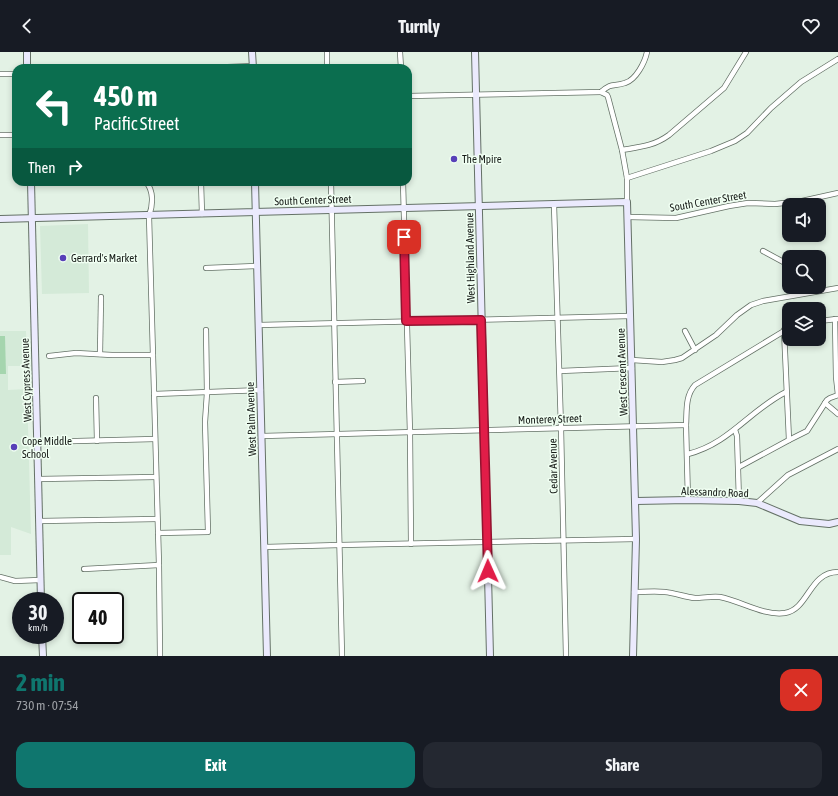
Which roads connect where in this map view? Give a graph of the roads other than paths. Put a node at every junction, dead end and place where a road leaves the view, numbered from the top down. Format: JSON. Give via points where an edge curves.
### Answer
{"nodes":[{"id":1,"x":27,"y":52,"type":"edge"},
{"id":2,"x":252,"y":52,"type":"edge"},
{"id":3,"x":327,"y":52,"type":"edge"},
{"id":4,"x":400,"y":52,"type":"edge"},
{"id":5,"x":475,"y":52,"type":"edge"},
{"id":6,"x":646,"y":52,"type":"edge"},
{"id":7,"x":746,"y":52,"type":"edge"},
{"id":8,"x":838,"y":59,"type":"edge"},
{"id":9,"x":27,"y":64,"type":"edge"},
{"id":10,"x":253,"y":64,"type":"edge"},
{"id":11,"x":327,"y":64,"type":"edge"},
{"id":12,"x":401,"y":64,"type":"edge"},
{"id":13,"x":0,"y":74,"type":"edge"},
{"id":14,"x":12,"y":74,"type":"edge"},
{"id":15,"x":601,"y":92,"type":"junction"},
{"id":16,"x":475,"y":94,"type":"junction"},
{"id":17,"x":412,"y":96,"type":"edge"},
{"id":18,"x":0,"y":135,"type":"edge"},
{"id":19,"x":12,"y":135,"type":"edge"},
{"id":20,"x":622,"y":150,"type":"junction"},
{"id":21,"x":627,"y":178,"type":"junction"},
{"id":22,"x":31,"y":186,"type":"edge"},
{"id":23,"x":149,"y":186,"type":"edge"},
{"id":24,"x":201,"y":186,"type":"edge"},
{"id":25,"x":255,"y":186,"type":"edge"},
{"id":26,"x":331,"y":186,"type":"edge"},
{"id":27,"x":403,"y":186,"type":"edge"},
{"id":28,"x":838,"y":193,"type":"edge"},
{"id":29,"x":627,"y":202,"type":"junction"},
{"id":30,"x":554,"y":205,"type":"junction"},
{"id":31,"x":479,"y":207,"type":"junction"},
{"id":32,"x":403,"y":208,"type":"junction"},
{"id":33,"x":332,"y":210,"type":"junction"},
{"id":34,"x":255,"y":212,"type":"junction"},
{"id":35,"x":202,"y":214,"type":"junction"},
{"id":36,"x":149,"y":216,"type":"junction"},
{"id":37,"x":32,"y":218,"type":"junction"},
{"id":38,"x":628,"y":218,"type":"junction"},
{"id":39,"x":0,"y":219,"type":"edge"},
{"id":40,"x":762,"y":251,"type":"dead end"},
{"id":41,"x":782,"y":261,"type":"edge"},
{"id":42,"x":257,"y":266,"type":"junction"},
{"id":43,"x":206,"y":268,"type":"dead end"},
{"id":44,"x":838,"y":288,"type":"edge"},
{"id":45,"x":826,"y":290,"type":"edge"},
{"id":46,"x":805,"y":294,"type":"edge"},
{"id":47,"x":101,"y":297,"type":"dead end"},
{"id":48,"x":630,"y":316,"type":"junction"},
{"id":49,"x":558,"y":318,"type":"junction"},
{"id":50,"x":836,"y":319,"type":"edge"},
{"id":51,"x":481,"y":320,"type":"junction"},
{"id":52,"x":826,"y":320,"type":"edge"},
{"id":53,"x":406,"y":321,"type":"junction"},
{"id":54,"x":334,"y":323,"type":"junction"},
{"id":55,"x":259,"y":325,"type":"junction"},
{"id":56,"x":206,"y":330,"type":"dead end"},
{"id":57,"x":685,"y":331,"type":"dead end"},
{"id":58,"x":782,"y":331,"type":"edge"},
{"id":59,"x":785,"y":346,"type":"edge"},
{"id":60,"x":695,"y":350,"type":"junction"},
{"id":61,"x":100,"y":354,"type":"junction"},
{"id":62,"x":153,"y":355,"type":"junction"},
{"id":63,"x":50,"y":356,"type":"dead end"},
{"id":64,"x":632,"y":360,"type":"junction"},
{"id":65,"x":632,"y":368,"type":"junction"},
{"id":66,"x":560,"y":371,"type":"junction"},
{"id":67,"x":363,"y":381,"type":"dead end"},
{"id":68,"x":335,"y":382,"type":"junction"},
{"id":69,"x":261,"y":390,"type":"junction"},
{"id":70,"x":207,"y":392,"type":"junction"},
{"id":71,"x":786,"y":392,"type":"junction"},
{"id":72,"x":154,"y":394,"type":"junction"},
{"id":73,"x":838,"y":395,"type":"edge"},
{"id":74,"x":96,"y":398,"type":"dead end"},
{"id":75,"x":825,"y":402,"type":"junction"},
{"id":76,"x":838,"y":414,"type":"edge"},
{"id":77,"x":686,"y":425,"type":"junction"},
{"id":78,"x":634,"y":426,"type":"junction"},
{"id":79,"x":561,"y":428,"type":"junction"},
{"id":80,"x":485,"y":430,"type":"junction"},
{"id":81,"x":735,"y":430,"type":"junction"},
{"id":82,"x":410,"y":433,"type":"junction"},
{"id":83,"x":336,"y":435,"type":"junction"},
{"id":84,"x":262,"y":436,"type":"junction"},
{"id":85,"x":155,"y":439,"type":"junction"},
{"id":86,"x":789,"y":440,"type":"junction"},
{"id":87,"x":97,"y":441,"type":"junction"},
{"id":88,"x":38,"y":442,"type":"junction"},
{"id":89,"x":838,"y":449,"type":"edge"},
{"id":90,"x":688,"y":454,"type":"junction"},
{"id":91,"x":739,"y":467,"type":"junction"},
{"id":92,"x":156,"y":477,"type":"junction"},
{"id":93,"x":39,"y":479,"type":"junction"},
{"id":94,"x":688,"y":500,"type":"junction"},
{"id":95,"x":738,"y":501,"type":"junction"},
{"id":96,"x":636,"y":502,"type":"junction"},
{"id":97,"x":757,"y":503,"type":"junction"},
{"id":98,"x":157,"y":519,"type":"junction"},
{"id":99,"x":40,"y":522,"type":"junction"},
{"id":100,"x":838,"y":522,"type":"edge"},
{"id":101,"x":158,"y":533,"type":"junction"},
{"id":102,"x":636,"y":539,"type":"junction"},
{"id":103,"x":563,"y":540,"type":"junction"},
{"id":104,"x":488,"y":543,"type":"junction"},
{"id":105,"x":411,"y":544,"type":"junction"},
{"id":106,"x":340,"y":545,"type":"junction"},
{"id":107,"x":265,"y":548,"type":"junction"},
{"id":108,"x":159,"y":566,"type":"junction"},
{"id":109,"x":84,"y":569,"type":"dead end"},
{"id":110,"x":838,"y":572,"type":"edge"},
{"id":111,"x":0,"y":577,"type":"edge"},
{"id":112,"x":40,"y":580,"type":"junction"},
{"id":113,"x":41,"y":592,"type":"edge"},
{"id":114,"x":634,"y":592,"type":"junction"},
{"id":115,"x":42,"y":644,"type":"edge"},
{"id":116,"x":43,"y":656,"type":"edge"},
{"id":117,"x":160,"y":656,"type":"edge"},
{"id":118,"x":267,"y":656,"type":"edge"},
{"id":119,"x":342,"y":656,"type":"edge"},
{"id":120,"x":490,"y":656,"type":"edge"},
{"id":121,"x":566,"y":656,"type":"edge"},
{"id":122,"x":632,"y":656,"type":"edge"}],
"edges":[{"from":1,"to":9,"type":"street"},
{"from":2,"to":10,"type":"street"},
{"from":3,"to":11,"type":"street"},
{"from":4,"to":12,"type":"street"},
{"from":5,"to":16,"type":"street","name":"West Highland Avenue"},
{"from":6,"to":15,"type":"street","via":[[641,67],[629,81],[625,84],[611,84]]},
{"from":7,"to":20,"type":"street","via":[[724,88],[662,141]]},
{"from":8,"to":21,"type":"street","via":[[802,82],[735,141]]},
{"from":13,"to":14,"type":"street"},
{"from":15,"to":16,"type":"street"},
{"from":15,"to":20,"type":"street","name":"West Crescent Avenue","via":[[608,97]]},
{"from":16,"to":17,"type":"street"},
{"from":16,"to":31,"type":"street","name":"West Highland Avenue"},
{"from":18,"to":19,"type":"street"},
{"from":20,"to":21,"type":"street","name":"West Crescent Avenue"},
{"from":21,"to":29,"type":"street","name":"West Crescent Avenue"},
{"from":22,"to":37,"type":"street","name":"West Cypress Avenue"},
{"from":23,"to":36,"type":"street","via":[[152,197]]},
{"from":24,"to":35,"type":"street"},
{"from":25,"to":34,"type":"street","name":"West Palm Avenue"},
{"from":26,"to":33,"type":"street"},
{"from":27,"to":32,"type":"street"},
{"from":28,"to":38,"type":"street","name":"South Center Street","via":[[802,201],[748,203],[676,218]]},
{"from":29,"to":30,"type":"street","name":"South Center Street"},
{"from":29,"to":38,"type":"street","name":"West Crescent Avenue"},
{"from":30,"to":31,"type":"street","name":"South Center Street"},
{"from":30,"to":49,"type":"street","name":"Cedar Avenue"},
{"from":31,"to":32,"type":"street","name":"South Center Street"},
{"from":31,"to":51,"type":"street","name":"West Highland Avenue"},
{"from":32,"to":33,"type":"street","name":"South Center Street"},
{"from":32,"to":53,"type":"street"},
{"from":33,"to":34,"type":"street","name":"South Center Street"},
{"from":33,"to":54,"type":"street"},
{"from":34,"to":35,"type":"street","name":"South Center Street"},
{"from":34,"to":42,"type":"street","name":"West Palm Avenue"},
{"from":35,"to":36,"type":"street","name":"South Center Street"},
{"from":36,"to":37,"type":"street","name":"South Center Street"},
{"from":36,"to":62,"type":"street"},
{"from":37,"to":39,"type":"street","name":"South Center Street"},
{"from":37,"to":88,"type":"street","name":"West Cypress Avenue"},
{"from":38,"to":48,"type":"street","name":"West Crescent Avenue"},
{"from":40,"to":41,"type":"street"},
{"from":42,"to":43,"type":"street"},
{"from":42,"to":55,"type":"street","name":"West Palm Avenue"},
{"from":44,"to":45,"type":"street"},
{"from":46,"to":60,"type":"street","via":[[750,305]]},
{"from":47,"to":61,"type":"street"},
{"from":48,"to":49,"type":"street"},
{"from":48,"to":64,"type":"street","name":"West Crescent Avenue"},
{"from":49,"to":51,"type":"street"},
{"from":49,"to":66,"type":"street","name":"Cedar Avenue"},
{"from":50,"to":52,"type":"street"},
{"from":50,"to":73,"type":"street"},
{"from":51,"to":53,"type":"street"},
{"from":51,"to":80,"type":"street","name":"West Highland Avenue"},
{"from":53,"to":54,"type":"street"},
{"from":53,"to":82,"type":"street"},
{"from":54,"to":55,"type":"street"},
{"from":54,"to":68,"type":"street"},
{"from":55,"to":69,"type":"street","name":"West Palm Avenue"},
{"from":56,"to":70,"type":"street"},
{"from":57,"to":60,"type":"street"},
{"from":58,"to":77,"type":"street","via":[[695,385],[688,398]]},
{"from":59,"to":71,"type":"street"},
{"from":60,"to":64,"type":"street","via":[[675,360]]},
{"from":61,"to":62,"type":"street"},
{"from":61,"to":63,"type":"street"},
{"from":62,"to":72,"type":"street"},
{"from":64,"to":65,"type":"street","name":"West Crescent Avenue"},
{"from":65,"to":66,"type":"street"},
{"from":65,"to":78,"type":"street","name":"West Crescent Avenue"},
{"from":66,"to":79,"type":"street","name":"Cedar Avenue"},
{"from":67,"to":68,"type":"street"},
{"from":68,"to":83,"type":"street"},
{"from":69,"to":70,"type":"street"},
{"from":69,"to":84,"type":"street","name":"West Palm Avenue"},
{"from":70,"to":72,"type":"street"},
{"from":70,"to":101,"type":"street","via":[[205,422],[208,532]]},
{"from":71,"to":81,"type":"street","via":[[767,402]]},
{"from":71,"to":86,"type":"street"},
{"from":72,"to":85,"type":"street"},
{"from":73,"to":75,"type":"street"},
{"from":74,"to":87,"type":"street"},
{"from":75,"to":76,"type":"street"},
{"from":75,"to":86,"type":"street","via":[[807,431]]},
{"from":77,"to":78,"type":"street","name":"Monterey Street"},
{"from":77,"to":90,"type":"street"},
{"from":78,"to":79,"type":"street","name":"Monterey Street"},
{"from":78,"to":96,"type":"street","name":"West Crescent Avenue"},
{"from":79,"to":80,"type":"street","name":"Monterey Street"},
{"from":79,"to":103,"type":"street","name":"Cedar Avenue"},
{"from":80,"to":82,"type":"street","name":"Monterey Street"},
{"from":80,"to":104,"type":"street","name":"West Highland Avenue"},
{"from":81,"to":90,"type":"street","via":[[712,445]]},
{"from":81,"to":91,"type":"street"},
{"from":82,"to":83,"type":"street","name":"Monterey Street"},
{"from":82,"to":105,"type":"street"},
{"from":83,"to":84,"type":"street","name":"Monterey Street"},
{"from":83,"to":106,"type":"street"},
{"from":84,"to":107,"type":"street","name":"West Palm Avenue"},
{"from":85,"to":87,"type":"street"},
{"from":85,"to":92,"type":"street"},
{"from":86,"to":91,"type":"street"},
{"from":87,"to":88,"type":"street"},
{"from":88,"to":93,"type":"street","name":"West Cypress Avenue"},
{"from":89,"to":97,"type":"street","via":[[788,475]]},
{"from":90,"to":94,"type":"street"},
{"from":91,"to":95,"type":"street"},
{"from":92,"to":93,"type":"street"},
{"from":92,"to":98,"type":"street"},
{"from":93,"to":99,"type":"street","name":"West Cypress Avenue"},
{"from":94,"to":95,"type":"street","name":"Alessandro Road"},
{"from":94,"to":96,"type":"street","name":"Alessandro Road"},
{"from":95,"to":97,"type":"street","name":"Alessandro Road"},
{"from":96,"to":102,"type":"street","name":"West Crescent Avenue"},
{"from":97,"to":100,"type":"street","name":"Alessandro Road","via":[[796,520],[829,524]]},
{"from":98,"to":99,"type":"street"},
{"from":98,"to":101,"type":"street"},
{"from":99,"to":112,"type":"street","name":"West Cypress Avenue"},
{"from":101,"to":108,"type":"street"},
{"from":102,"to":103,"type":"street"},
{"from":102,"to":114,"type":"street","name":"West Crescent Avenue"},
{"from":103,"to":104,"type":"street"},
{"from":103,"to":121,"type":"street","name":"Cedar Avenue"},
{"from":104,"to":105,"type":"street"},
{"from":104,"to":120,"type":"street","name":"West Highland Avenue"},
{"from":105,"to":106,"type":"street"},
{"from":106,"to":107,"type":"street"},
{"from":106,"to":119,"type":"street"},
{"from":107,"to":118,"type":"street","name":"West Palm Avenue"},
{"from":108,"to":109,"type":"street"},
{"from":108,"to":117,"type":"street"},
{"from":110,"to":114,"type":"street","via":[[828,573],[820,578],[799,605],[783,613],[772,613],[718,597],[694,598],[665,592]]},
{"from":111,"to":112,"type":"street"},
{"from":112,"to":113,"type":"street","name":"West Cypress Avenue"},
{"from":114,"to":122,"type":"street","name":"West Crescent Avenue"},
{"from":115,"to":116,"type":"street"}]}
